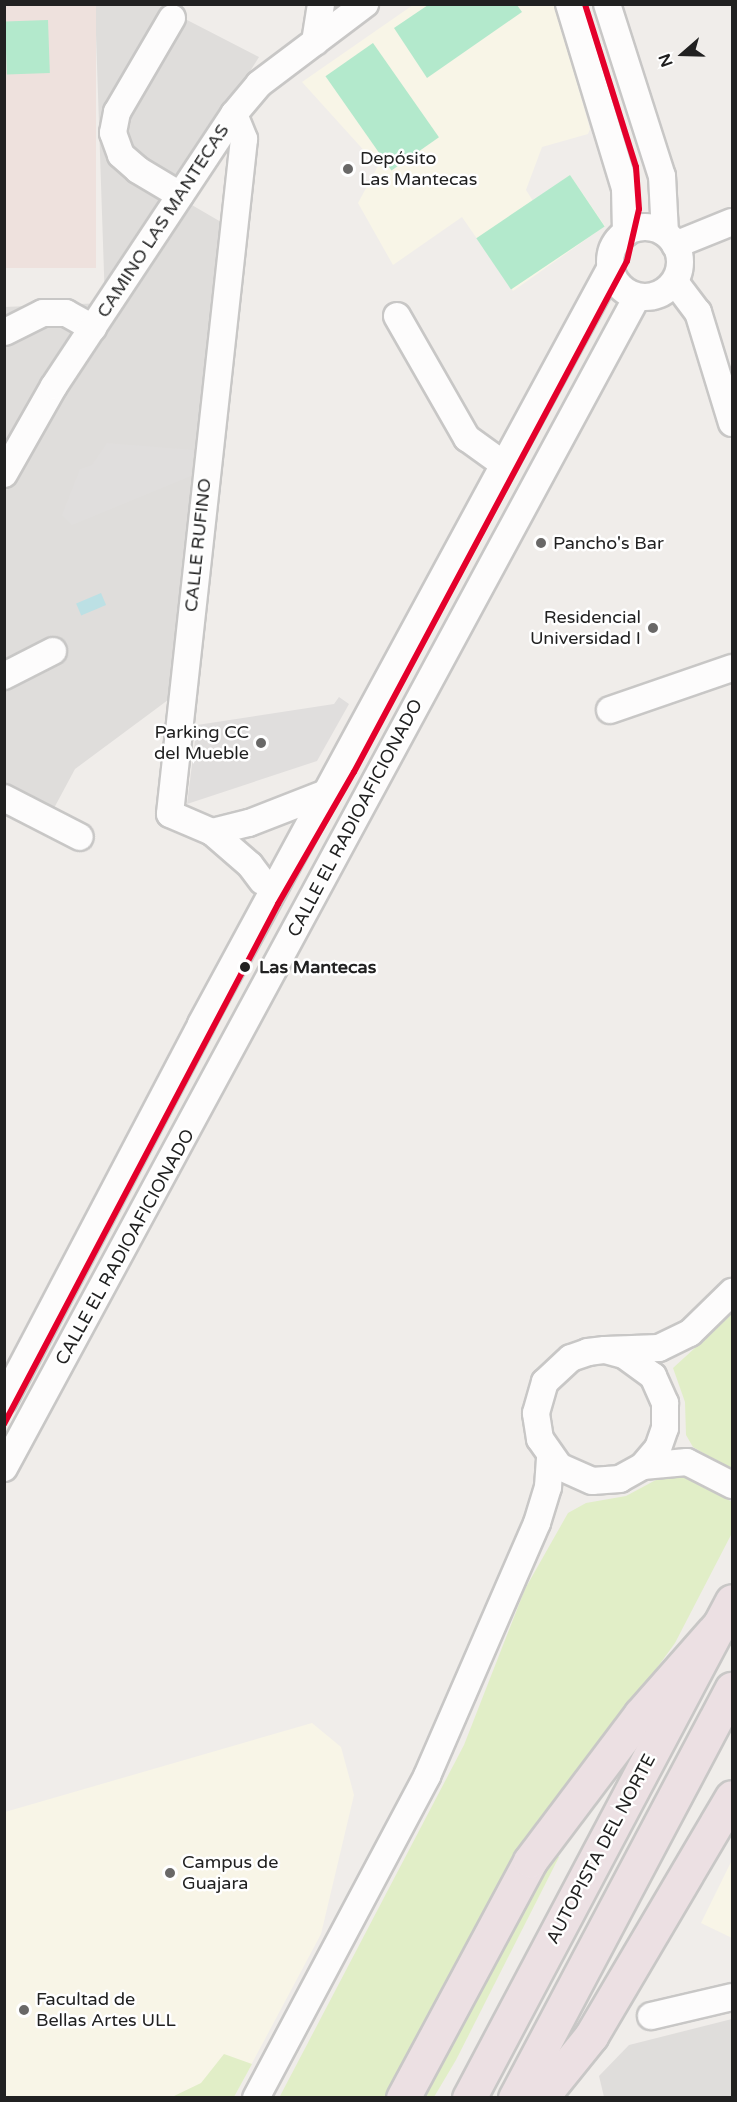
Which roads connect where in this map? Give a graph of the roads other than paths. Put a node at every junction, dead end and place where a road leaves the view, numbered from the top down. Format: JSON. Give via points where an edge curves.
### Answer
{"nodes":[{"id":1,"x":321,"y":4,"type":"edge"},
{"id":2,"x":365,"y":4,"type":"edge"},
{"id":3,"x":569,"y":4,"type":"edge"},
{"id":4,"x":607,"y":4,"type":"edge"},
{"id":5,"x":172,"y":18,"type":"dead end"},
{"id":6,"x":315,"y":42,"type":"junction"},
{"id":7,"x":234,"y":114,"type":"junction"},
{"id":8,"x":180,"y":195,"type":"junction"},
{"id":9,"x":732,"y":222,"type":"edge"},
{"id":10,"x":626,"y":233,"type":"junction"},
{"id":11,"x":670,"y":239,"type":"junction"},
{"id":12,"x":610,"y":267,"type":"junction"},
{"id":13,"x":675,"y":282,"type":"junction"},
{"id":14,"x":637,"y":297,"type":"junction"},
{"id":15,"x":398,"y":316,"type":"dead end"},
{"id":16,"x":93,"y":328,"type":"junction"},
{"id":17,"x":5,"y":332,"type":"edge"},
{"id":18,"x":732,"y":423,"type":"edge"},
{"id":19,"x":503,"y":464,"type":"junction"},
{"id":20,"x":4,"y":474,"type":"edge"},
{"id":21,"x":53,"y":651,"type":"dead end"},
{"id":22,"x":732,"y":668,"type":"edge"},
{"id":23,"x":4,"y":676,"type":"edge"},
{"id":24,"x":610,"y":710,"type":"dead end"},
{"id":25,"x":326,"y":793,"type":"junction"},
{"id":26,"x":4,"y":798,"type":"edge"},
{"id":27,"x":212,"y":832,"type":"junction"},
{"id":28,"x":80,"y":837,"type":"dead end"},
{"id":29,"x":262,"y":881,"type":"dead end"},
{"id":30,"x":732,"y":1292,"type":"edge"},
{"id":31,"x":605,"y":1350,"type":"junction"},
{"id":32,"x":4,"y":1400,"type":"edge"},
{"id":33,"x":665,"y":1428,"type":"junction"},
{"id":34,"x":550,"y":1457,"type":"junction"},
{"id":35,"x":687,"y":1462,"type":"junction"},
{"id":36,"x":643,"y":1466,"type":"junction"},
{"id":37,"x":4,"y":1468,"type":"edge"},
{"id":38,"x":592,"y":1481,"type":"junction"},
{"id":39,"x":732,"y":1485,"type":"edge"},
{"id":40,"x":537,"y":1523,"type":"junction"},
{"id":41,"x":726,"y":1613,"type":"edge"},
{"id":42,"x":732,"y":1689,"type":"edge"},
{"id":43,"x":732,"y":1797,"type":"edge"},
{"id":44,"x":732,"y":1996,"type":"edge"},
{"id":45,"x":651,"y":2016,"type":"dead end"},
{"id":46,"x":256,"y":2097,"type":"edge"},
{"id":47,"x":403,"y":2097,"type":"edge"},
{"id":48,"x":469,"y":2097,"type":"edge"},
{"id":49,"x":515,"y":2097,"type":"edge"},
{"id":50,"x":541,"y":2097,"type":"edge"}],
"edges":[{"from":1,"to":6,"type":"street"},
{"from":2,"to":6,"type":"street","name":"CAMINO LAS MANTECAS"},
{"from":3,"to":10,"type":"street","via":[[626,188]]},
{"from":4,"to":11,"type":"street","via":[[662,176]]},
{"from":5,"to":8,"type":"street","via":[[117,112],[114,134],[121,155]]},
{"from":6,"to":7,"type":"street","name":"CAMINO LAS MANTECAS","via":[[259,84]]},
{"from":7,"to":8,"type":"street","name":"CAMINO LAS MANTECAS"},
{"from":7,"to":27,"type":"street","name":"CALLE RUFINO","via":[[244,139],[170,814]]},
{"from":8,"to":16,"type":"street","name":"CAMINO LAS MANTECAS"},
{"from":9,"to":11,"type":"street"},
{"from":10,"to":11,"type":"street","via":[[647,227]]},
{"from":10,"to":12,"type":"street","via":[[616,242]]},
{"from":11,"to":13,"type":"street","via":[[681,261]]},
{"from":12,"to":14,"type":"street","via":[[619,285]]},
{"from":12,"to":19,"type":"street","name":"CALLE EL RADIOAFICIONADO"},
{"from":13,"to":14,"type":"street","via":[[654,297]]},
{"from":13,"to":18,"type":"street","via":[[698,312]]},
{"from":14,"to":37,"type":"street","name":"CALLE EL RADIOAFICIONADO"},
{"from":15,"to":19,"type":"street","via":[[467,438]]},
{"from":16,"to":17,"type":"street","via":[[66,313],[43,313]]},
{"from":16,"to":20,"type":"street","name":"CAMINO LAS MANTECAS","via":[[54,386]]},
{"from":19,"to":25,"type":"street","name":"CALLE EL RADIOAFICIONADO"},
{"from":21,"to":23,"type":"street"},
{"from":22,"to":24,"type":"street"},
{"from":25,"to":27,"type":"street","via":[[249,823]]},
{"from":25,"to":32,"type":"street","name":"CALLE EL RADIOAFICIONADO"},
{"from":26,"to":28,"type":"street"},
{"from":27,"to":29,"type":"street","via":[[250,865]]},
{"from":30,"to":31,"type":"street","via":[[690,1333],[659,1348]]},
{"from":31,"to":33,"type":"street","via":[[624,1355],[653,1376],[665,1403]]},
{"from":31,"to":34,"type":"street","via":[[571,1358],[545,1382],[538,1397],[536,1420]]},
{"from":33,"to":35,"type":"street"},
{"from":33,"to":36,"type":"street","via":[[658,1448]]},
{"from":34,"to":38,"type":"street","via":[[569,1473]]},
{"from":34,"to":40,"type":"street","via":[[548,1487]]},
{"from":35,"to":36,"type":"street"},
{"from":35,"to":39,"type":"street"},
{"from":36,"to":38,"type":"street","via":[[620,1479]]},
{"from":38,"to":40,"type":"street","via":[[564,1496]]},
{"from":40,"to":46,"type":"street","via":[[427,1776]]},
{"from":41,"to":47,"type":"highway","via":[[639,1715],[530,1862]]},
{"from":41,"to":48,"type":"highway","name":"AUTOPISTA DEL NORTE"},
{"from":42,"to":49,"type":"highway"},
{"from":43,"to":50,"type":"highway","via":[[591,2036]]},
{"from":44,"to":45,"type":"street"}]}
